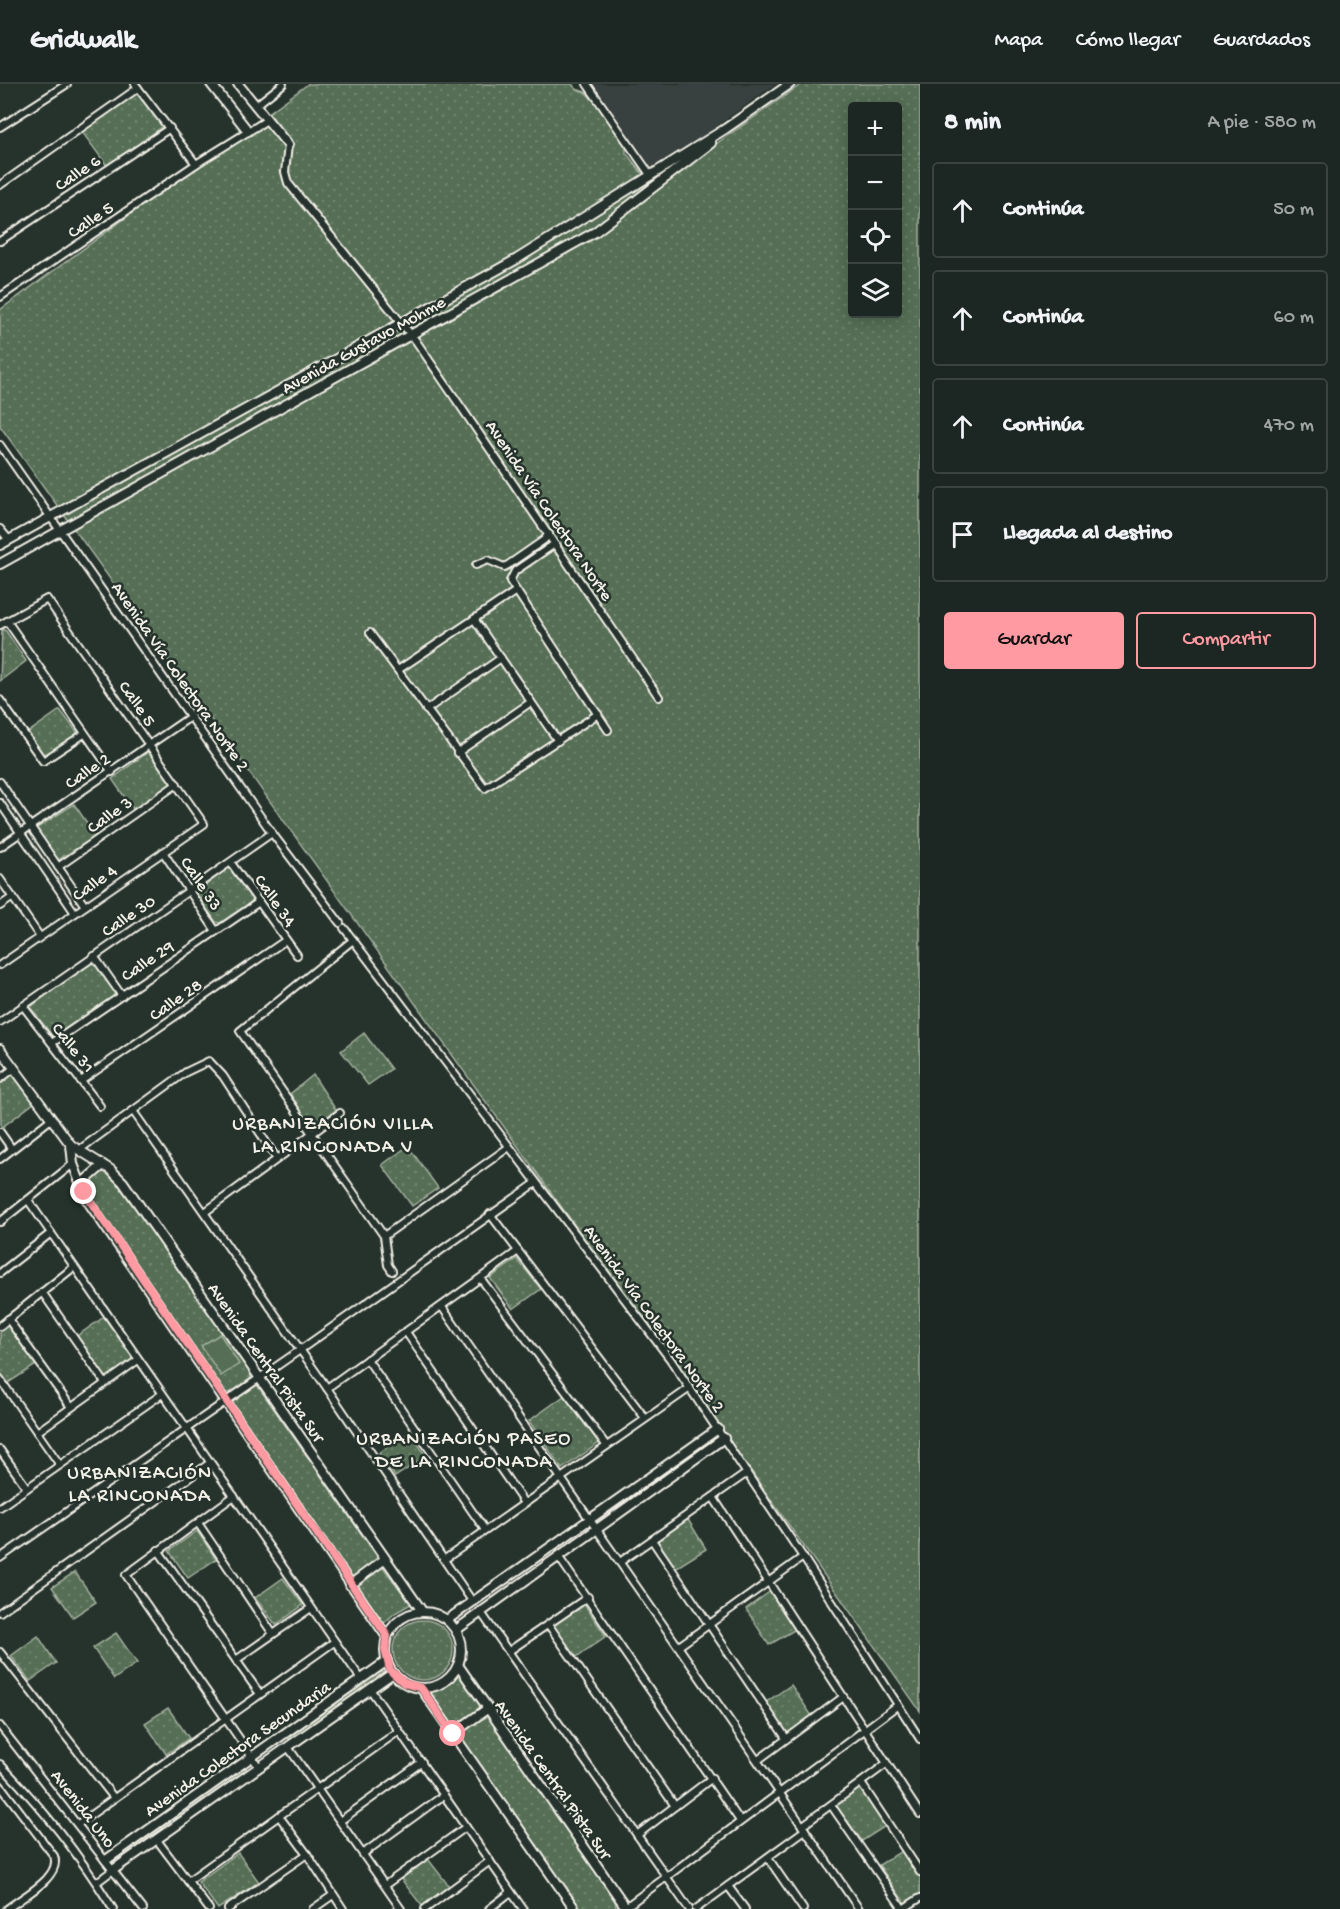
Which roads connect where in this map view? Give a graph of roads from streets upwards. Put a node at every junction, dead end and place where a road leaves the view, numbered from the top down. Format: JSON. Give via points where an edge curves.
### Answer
{"nodes":[{"id":1,"x":67,"y":84,"type":"edge"},
{"id":2,"x":211,"y":84,"type":"edge"},
{"id":3,"x":238,"y":84,"type":"edge"},
{"id":4,"x":283,"y":84,"type":"edge"},
{"id":5,"x":586,"y":84,"type":"edge"},
{"id":6,"x":790,"y":84,"type":"edge"},
{"id":7,"x":136,"y":86,"type":"edge"},
{"id":8,"x":255,"y":106,"type":"junction"},
{"id":9,"x":267,"y":120,"type":"junction"},
{"id":10,"x":0,"y":127,"type":"edge"},
{"id":11,"x":170,"y":128,"type":"junction"},
{"id":12,"x":725,"y":129,"type":"junction"},
{"id":13,"x":248,"y":131,"type":"junction"},
{"id":14,"x":288,"y":145,"type":"joint"},
{"id":15,"x":196,"y":164,"type":"junction"},
{"id":16,"x":651,"y":176,"type":"junction"},
{"id":17,"x":0,"y":185,"type":"edge"},
{"id":18,"x":0,"y":241,"type":"edge"},
{"id":19,"x":0,"y":297,"type":"edge"},
{"id":20,"x":402,"y":323,"type":"junction"},
{"id":21,"x":411,"y":334,"type":"junction"},
{"id":22,"x":0,"y":446,"type":"edge"},
{"id":23,"x":52,"y":516,"type":"junction"},
{"id":24,"x":0,"y":529,"type":"edge"},
{"id":25,"x":62,"y":531,"type":"junction"},
{"id":26,"x":549,"y":534,"type":"junction"},
{"id":27,"x":9,"y":540,"type":"junction"},
{"id":28,"x":0,"y":545,"type":"edge"},
{"id":29,"x":557,"y":546,"type":"junction"},
{"id":30,"x":0,"y":564,"type":"edge"},
{"id":31,"x":476,"y":565,"type":"dead end"},
{"id":32,"x":516,"y":591,"type":"junction"},
{"id":33,"x":474,"y":619,"type":"junction"},
{"id":34,"x":3,"y":623,"type":"edge"},
{"id":35,"x":370,"y":633,"type":"dead end"},
{"id":36,"x":501,"y":658,"type":"junction"},
{"id":37,"x":399,"y":670,"type":"junction"},
{"id":38,"x":659,"y":697,"type":"dead end"},
{"id":39,"x":0,"y":700,"type":"edge"},
{"id":40,"x":531,"y":702,"type":"junction"},
{"id":41,"x":426,"y":710,"type":"junction"},
{"id":42,"x":598,"y":714,"type":"junction"},
{"id":43,"x":190,"y":717,"type":"junction"},
{"id":44,"x":608,"y":730,"type":"dead end"},
{"id":45,"x":84,"y":734,"type":"junction"},
{"id":46,"x":558,"y":741,"type":"junction"},
{"id":47,"x":150,"y":745,"type":"junction"},
{"id":48,"x":457,"y":753,"type":"junction"},
{"id":49,"x":112,"y":772,"type":"junction"},
{"id":50,"x":0,"y":782,"type":"edge"},
{"id":51,"x":177,"y":784,"type":"junction"},
{"id":52,"x":0,"y":803,"type":"edge"},
{"id":53,"x":204,"y":824,"type":"joint"},
{"id":54,"x":31,"y":826,"type":"junction"},
{"id":55,"x":21,"y":833,"type":"junction"},
{"id":56,"x":272,"y":833,"type":"junction"},
{"id":57,"x":0,"y":847,"type":"edge"},
{"id":58,"x":164,"y":852,"type":"junction"},
{"id":59,"x":231,"y":863,"type":"junction"},
{"id":60,"x":58,"y":867,"type":"junction"},
{"id":61,"x":0,"y":879,"type":"edge"},
{"id":62,"x":190,"y":892,"type":"junction"},
{"id":63,"x":13,"y":897,"type":"junction"},
{"id":64,"x":259,"y":902,"type":"junction"},
{"id":65,"x":0,"y":906,"type":"edge"},
{"id":66,"x":85,"y":906,"type":"junction"},
{"id":67,"x":75,"y":913,"type":"junction"},
{"id":68,"x":216,"y":931,"type":"junction"},
{"id":69,"x":40,"y":937,"type":"junction"},
{"id":70,"x":286,"y":940,"type":"junction"},
{"id":71,"x":353,"y":940,"type":"junction"},
{"id":72,"x":297,"y":955,"type":"dead end"},
{"id":73,"x":94,"y":956,"type":"junction"},
{"id":74,"x":0,"y":965,"type":"edge"},
{"id":75,"x":122,"y":996,"type":"junction"},
{"id":76,"x":23,"y":1006,"type":"junction"},
{"id":77,"x":0,"y":1022,"type":"edge"},
{"id":78,"x":52,"y":1043,"type":"junction"},
{"id":79,"x":0,"y":1049,"type":"edge"},
{"id":80,"x":13,"y":1070,"type":"junction"},
{"id":81,"x":0,"y":1079,"type":"edge"},
{"id":82,"x":81,"y":1081,"type":"junction"},
{"id":83,"x":100,"y":1106,"type":"dead end"},
{"id":84,"x":133,"y":1111,"type":"junction"},
{"id":85,"x":340,"y":1113,"type":"dead end"},
{"id":86,"x":51,"y":1119,"type":"junction"},
{"id":87,"x":0,"y":1132,"type":"edge"},
{"id":88,"x":311,"y":1133,"type":"junction"},
{"id":89,"x":71,"y":1145,"type":"junction"},
{"id":90,"x":509,"y":1147,"type":"junction"},
{"id":91,"x":12,"y":1149,"type":"junction"},
{"id":92,"x":79,"y":1150,"type":"junction"},
{"id":93,"x":0,"y":1159,"type":"edge"},
{"id":94,"x":277,"y":1159,"type":"junction"},
{"id":95,"x":73,"y":1164,"type":"junction"},
{"id":96,"x":103,"y":1165,"type":"junction"},
{"id":97,"x":536,"y":1183,"type":"junction"},
{"id":98,"x":81,"y":1185,"type":"junction"},
{"id":99,"x":28,"y":1200,"type":"junction"},
{"id":100,"x":205,"y":1212,"type":"junction"},
{"id":101,"x":490,"y":1214,"type":"junction"},
{"id":102,"x":0,"y":1222,"type":"edge"},
{"id":103,"x":51,"y":1233,"type":"junction"},
{"id":104,"x":384,"y":1236,"type":"junction"},
{"id":105,"x":519,"y":1251,"type":"junction"},
{"id":106,"x":74,"y":1267,"type":"junction"},
{"id":107,"x":392,"y":1271,"type":"dead end"},
{"id":108,"x":0,"y":1273,"type":"edge"},
{"id":109,"x":481,"y":1279,"type":"junction"},
{"id":110,"x":42,"y":1292,"type":"junction"},
{"id":111,"x":442,"y":1307,"type":"junction"},
{"id":112,"x":8,"y":1319,"type":"junction"},
{"id":113,"x":0,"y":1326,"type":"edge"},
{"id":114,"x":406,"y":1332,"type":"junction"},
{"id":115,"x":300,"y":1350,"type":"junction"},
{"id":116,"x":367,"y":1359,"type":"junction"},
{"id":117,"x":138,"y":1360,"type":"junction"},
{"id":118,"x":260,"y":1377,"type":"junction"},
{"id":119,"x":0,"y":1378,"type":"edge"},
{"id":120,"x":105,"y":1383,"type":"junction"},
{"id":121,"x":327,"y":1388,"type":"junction"},
{"id":122,"x":690,"y":1388,"type":"junction"},
{"id":123,"x":162,"y":1394,"type":"junction"},
{"id":124,"x":225,"y":1401,"type":"junction"},
{"id":125,"x":71,"y":1407,"type":"junction"},
{"id":126,"x":645,"y":1418,"type":"junction"},
{"id":127,"x":185,"y":1427,"type":"junction"},
{"id":128,"x":718,"y":1429,"type":"junction"},
{"id":129,"x":37,"y":1432,"type":"junction"},
{"id":130,"x":724,"y":1438,"type":"junction"},
{"id":131,"x":606,"y":1445,"type":"junction"},
{"id":132,"x":1,"y":1454,"type":"edge"},
{"id":133,"x":210,"y":1463,"type":"junction"},
{"id":134,"x":60,"y":1465,"type":"junction"},
{"id":135,"x":747,"y":1473,"type":"junction"},
{"id":136,"x":560,"y":1478,"type":"junction"},
{"id":137,"x":27,"y":1488,"type":"junction"},
{"id":138,"x":234,"y":1496,"type":"junction"},
{"id":139,"x":713,"y":1497,"type":"junction"},
{"id":140,"x":524,"y":1503,"type":"junction"},
{"id":141,"x":0,"y":1507,"type":"edge"},
{"id":142,"x":589,"y":1520,"type":"junction"},
{"id":143,"x":198,"y":1523,"type":"junction"},
{"id":144,"x":485,"y":1530,"type":"junction"},
{"id":145,"x":596,"y":1530,"type":"junction"},
{"id":146,"x":652,"y":1540,"type":"junction"},
{"id":147,"x":158,"y":1550,"type":"junction"},
{"id":148,"x":558,"y":1556,"type":"junction"},
{"id":149,"x":803,"y":1557,"type":"junction"},
{"id":150,"x":0,"y":1558,"type":"edge"},
{"id":151,"x":445,"y":1558,"type":"junction"},
{"id":152,"x":386,"y":1559,"type":"junction"},
{"id":153,"x":620,"y":1562,"type":"junction"},
{"id":154,"x":768,"y":1581,"type":"junction"},
{"id":155,"x":350,"y":1585,"type":"junction"},
{"id":156,"x":588,"y":1597,"type":"junction"},
{"id":157,"x":472,"y":1601,"type":"junction"},
{"id":158,"x":311,"y":1608,"type":"junction"},
{"id":159,"x":422,"y":1611,"type":"junction"},
{"id":160,"x":480,"y":1611,"type":"junction"},
{"id":161,"x":0,"y":1612,"type":"edge"},
{"id":162,"x":447,"y":1620,"type":"junction"},
{"id":163,"x":548,"y":1624,"type":"junction"},
{"id":164,"x":709,"y":1624,"type":"junction"},
{"id":165,"x":456,"y":1630,"type":"junction"},
{"id":166,"x":273,"y":1634,"type":"junction"},
{"id":167,"x":387,"y":1636,"type":"junction"},
{"id":168,"x":334,"y":1642,"type":"junction"},
{"id":169,"x":680,"y":1646,"type":"junction"},
{"id":170,"x":508,"y":1651,"type":"junction"},
{"id":171,"x":0,"y":1652,"type":"edge"},
{"id":172,"x":236,"y":1660,"type":"junction"},
{"id":173,"x":387,"y":1662,"type":"junction"},
{"id":174,"x":458,"y":1665,"type":"junction"},
{"id":175,"x":393,"y":1673,"type":"junction"},
{"id":176,"x":361,"y":1679,"type":"junction"},
{"id":177,"x":421,"y":1688,"type":"junction"},
{"id":178,"x":370,"y":1689,"type":"junction"},
{"id":179,"x":260,"y":1694,"type":"junction"},
{"id":180,"x":842,"y":1698,"type":"junction"},
{"id":181,"x":898,"y":1705,"type":"junction"},
{"id":182,"x":487,"y":1709,"type":"junction"},
{"id":183,"x":226,"y":1718,"type":"junction"},
{"id":184,"x":0,"y":1726,"type":"edge"},
{"id":185,"x":862,"y":1730,"type":"junction"},
{"id":186,"x":399,"y":1731,"type":"junction"},
{"id":187,"x":453,"y":1734,"type":"junction"},
{"id":188,"x":786,"y":1738,"type":"junction"},
{"id":189,"x":920,"y":1739,"type":"edge"},
{"id":190,"x":288,"y":1747,"type":"junction"},
{"id":191,"x":252,"y":1757,"type":"junction"},
{"id":192,"x":758,"y":1760,"type":"junction"},
{"id":193,"x":422,"y":1762,"type":"junction"},
{"id":194,"x":0,"y":1764,"type":"edge"},
{"id":195,"x":886,"y":1764,"type":"junction"},
{"id":196,"x":259,"y":1767,"type":"junction"},
{"id":197,"x":712,"y":1778,"type":"junction"},
{"id":198,"x":861,"y":1783,"type":"junction"},
{"id":199,"x":0,"y":1785,"type":"edge"},
{"id":200,"x":317,"y":1788,"type":"junction"},
{"id":201,"x":780,"y":1792,"type":"junction"},
{"id":202,"x":444,"y":1795,"type":"junction"},
{"id":203,"x":114,"y":1798,"type":"junction"},
{"id":204,"x":831,"y":1805,"type":"junction"},
{"id":205,"x":675,"y":1806,"type":"junction"},
{"id":206,"x":920,"y":1814,"type":"edge"},
{"id":207,"x":279,"y":1816,"type":"junction"},
{"id":208,"x":340,"y":1821,"type":"junction"},
{"id":209,"x":740,"y":1821,"type":"junction"},
{"id":210,"x":78,"y":1824,"type":"junction"},
{"id":211,"x":466,"y":1827,"type":"junction"},
{"id":212,"x":804,"y":1828,"type":"junction"},
{"id":213,"x":637,"y":1835,"type":"junction"},
{"id":214,"x":157,"y":1840,"type":"junction"},
{"id":215,"x":364,"y":1853,"type":"junction"},
{"id":216,"x":306,"y":1854,"type":"junction"},
{"id":217,"x":768,"y":1858,"type":"junction"},
{"id":218,"x":106,"y":1860,"type":"junction"},
{"id":219,"x":490,"y":1861,"type":"junction"},
{"id":220,"x":113,"y":1870,"type":"junction"},
{"id":221,"x":920,"y":1872,"type":"edge"},
{"id":222,"x":665,"y":1876,"type":"junction"},
{"id":223,"x":188,"y":1881,"type":"junction"},
{"id":224,"x":97,"y":1882,"type":"junction"},
{"id":225,"x":385,"y":1885,"type":"junction"},
{"id":226,"x":728,"y":1886,"type":"junction"},
{"id":227,"x":511,"y":1892,"type":"junction"},
{"id":228,"x":333,"y":1894,"type":"junction"},
{"id":229,"x":920,"y":1898,"type":"edge"},
{"id":230,"x":625,"y":1908,"type":"edge"},
{"id":231,"x":7,"y":1909,"type":"edge"},
{"id":232,"x":113,"y":1909,"type":"edge"},
{"id":233,"x":143,"y":1909,"type":"edge"},
{"id":234,"x":209,"y":1909,"type":"edge"},
{"id":235,"x":228,"y":1909,"type":"edge"},
{"id":236,"x":313,"y":1909,"type":"edge"},
{"id":237,"x":343,"y":1909,"type":"edge"},
{"id":238,"x":401,"y":1909,"type":"edge"},
{"id":239,"x":425,"y":1909,"type":"edge"},
{"id":240,"x":489,"y":1909,"type":"edge"},
{"id":241,"x":523,"y":1909,"type":"edge"},
{"id":242,"x":575,"y":1909,"type":"edge"},
{"id":243,"x":689,"y":1909,"type":"edge"},
{"id":244,"x":696,"y":1909,"type":"edge"},
{"id":245,"x":745,"y":1909,"type":"edge"},
{"id":246,"x":803,"y":1909,"type":"edge"},
{"id":247,"x":859,"y":1909,"type":"edge"},
{"id":248,"x":903,"y":1909,"type":"edge"}],
"edges":[{"from":1,"to":10,"type":"street"},
{"from":2,"to":13,"type":"street"},
{"from":3,"to":8,"type":"street"},
{"from":4,"to":8,"type":"street"},
{"from":5,"to":16,"type":"street"},
{"from":6,"to":12,"type":"street","name":"Avenida Gustavo Mohme"},
{"from":7,"to":11,"type":"street"},
{"from":7,"to":17,"type":"street"},
{"from":8,"to":9,"type":"street"},
{"from":9,"to":13,"type":"street","name":"Calle 5"},
{"from":9,"to":14,"type":"street"},
{"from":11,"to":15,"type":"street"},
{"from":11,"to":18,"type":"street","name":"Calle 6"},
{"from":12,"to":16,"type":"street","name":"Avenida Gustavo Mohme"},
{"from":12,"to":21,"type":"street","name":"Avenida Gustavo Mohme","via":[[700,153],[595,232]]},
{"from":13,"to":15,"type":"street","name":"Calle 5"},
{"from":14,"to":20,"type":"street","via":[[286,180]]},
{"from":15,"to":19,"type":"street","name":"Calle 5"},
{"from":16,"to":20,"type":"street","name":"Avenida Gustavo Mohme","via":[[517,259]]},
{"from":20,"to":21,"type":"street","name":"Avenida Vía Colectora Norte"},
{"from":20,"to":23,"type":"street","name":"Avenida Gustavo Mohme"},
{"from":21,"to":25,"type":"street","name":"Avenida Gustavo Mohme"},
{"from":21,"to":26,"type":"street","name":"Avenida Vía Colectora Norte"},
{"from":22,"to":23,"type":"street","name":"Avenida Vía Colectora Norte 2"},
{"from":23,"to":25,"type":"street","name":"Avenida Vía Colectora Norte 2"},
{"from":23,"to":27,"type":"street","name":"Avenida Gustavo Mohme"},
{"from":24,"to":27,"type":"street"},
{"from":25,"to":30,"type":"street","name":"Avenida Gustavo Mohme"},
{"from":25,"to":43,"type":"street","name":"Avenida Vía Colectora Norte 2"},
{"from":26,"to":29,"type":"street","name":"Avenida Vía Colectora Norte"},
{"from":26,"to":31,"type":"street","via":[[508,565],[488,560]]},
{"from":27,"to":28,"type":"street","name":"Avenida Gustavo Mohme"},
{"from":29,"to":32,"type":"street","via":[[511,574]]},
{"from":29,"to":38,"type":"street","name":"Avenida Vía Colectora Norte"},
{"from":32,"to":33,"type":"street"},
{"from":32,"to":42,"type":"street"},
{"from":33,"to":36,"type":"street"},
{"from":33,"to":37,"type":"street"},
{"from":34,"to":45,"type":"street"},
{"from":34,"to":47,"type":"street","name":"Calle 5","via":[[47,599]]},
{"from":35,"to":37,"type":"street"},
{"from":36,"to":40,"type":"street"},
{"from":36,"to":41,"type":"street"},
{"from":37,"to":41,"type":"street"},
{"from":39,"to":45,"type":"street","via":[[43,761]]},
{"from":40,"to":46,"type":"street"},
{"from":40,"to":48,"type":"street"},
{"from":41,"to":48,"type":"street"},
{"from":42,"to":44,"type":"street"},
{"from":42,"to":46,"type":"street"},
{"from":43,"to":47,"type":"street","name":"Calle 2"},
{"from":43,"to":56,"type":"street","name":"Avenida Vía Colectora Norte 2"},
{"from":45,"to":49,"type":"street"},
{"from":46,"to":48,"type":"street","via":[[488,789]]},
{"from":47,"to":49,"type":"street","name":"Calle 2"},
{"from":47,"to":51,"type":"street","name":"Calle 5"},
{"from":49,"to":54,"type":"street","name":"Calle 2"},
{"from":50,"to":54,"type":"street"},
{"from":51,"to":53,"type":"street","name":"Calle 5"},
{"from":51,"to":60,"type":"street","name":"Calle 3"},
{"from":52,"to":55,"type":"street"},
{"from":53,"to":58,"type":"street","name":"Calle 4"},
{"from":54,"to":55,"type":"street","name":"Calle 2"},
{"from":54,"to":60,"type":"street"},
{"from":55,"to":57,"type":"street","name":"Calle 2"},
{"from":55,"to":67,"type":"street"},
{"from":56,"to":59,"type":"street","name":"Calle 30"},
{"from":56,"to":71,"type":"street","name":"Avenida Vía Colectora Norte 2"},
{"from":58,"to":62,"type":"street","name":"Calle 33"},
{"from":58,"to":66,"type":"street","name":"Calle 4"},
{"from":59,"to":62,"type":"street","name":"Calle 30"},
{"from":59,"to":64,"type":"street","name":"Calle 34"},
{"from":60,"to":66,"type":"street"},
{"from":61,"to":63,"type":"street"},
{"from":62,"to":68,"type":"street","name":"Calle 33"},
{"from":62,"to":73,"type":"street","name":"Calle 30"},
{"from":63,"to":65,"type":"street"},
{"from":63,"to":69,"type":"street"},
{"from":64,"to":68,"type":"street","name":"Calle 29"},
{"from":64,"to":70,"type":"street","name":"Calle 34"},
{"from":66,"to":67,"type":"street","name":"Calle 4"},
{"from":67,"to":69,"type":"street","name":"Calle 4"},
{"from":68,"to":75,"type":"street","name":"Calle 29"},
{"from":69,"to":74,"type":"street","name":"Calle 4"},
{"from":70,"to":72,"type":"street","name":"Calle 34"},
{"from":70,"to":82,"type":"street","name":"Calle 28"},
{"from":71,"to":88,"type":"street","via":[[240,1031]]},
{"from":71,"to":90,"type":"street","name":"Avenida Vía Colectora Norte 2"},
{"from":73,"to":75,"type":"street"},
{"from":73,"to":76,"type":"street","name":"Calle 30"},
{"from":75,"to":78,"type":"street","name":"Calle 29"},
{"from":76,"to":77,"type":"street","name":"Calle 30"},
{"from":76,"to":78,"type":"street","name":"Calle 31"},
{"from":78,"to":82,"type":"street","name":"Calle 31"},
{"from":79,"to":80,"type":"street"},
{"from":80,"to":81,"type":"street"},
{"from":80,"to":86,"type":"street"},
{"from":82,"to":83,"type":"street","name":"Calle 31"},
{"from":84,"to":92,"type":"street"},
{"from":84,"to":94,"type":"street","via":[[186,1072],[209,1061],[224,1076]]},
{"from":84,"to":100,"type":"street"},
{"from":85,"to":88,"type":"street"},
{"from":86,"to":89,"type":"street"},
{"from":86,"to":91,"type":"street"},
{"from":87,"to":91,"type":"street"},
{"from":88,"to":94,"type":"street"},
{"from":88,"to":104,"type":"street"},
{"from":89,"to":92,"type":"street","name":"Avenida Central Pista Sur"},
{"from":89,"to":95,"type":"street"},
{"from":90,"to":97,"type":"street","name":"Avenida Vía Colectora Norte 2"},
{"from":90,"to":104,"type":"street"},
{"from":91,"to":93,"type":"street"},
{"from":92,"to":96,"type":"street","name":"Avenida Central Pista Sur"},
{"from":94,"to":100,"type":"street"},
{"from":95,"to":98,"type":"street"},
{"from":95,"to":99,"type":"street"},
{"from":96,"to":98,"type":"street"},
{"from":96,"to":118,"type":"street","name":"Avenida Central Pista Sur","via":[[123,1182]]},
{"from":97,"to":101,"type":"street"},
{"from":97,"to":122,"type":"street","name":"Avenida Vía Colectora Norte 2"},
{"from":98,"to":124,"type":"street","via":[[87,1200]]},
{"from":99,"to":102,"type":"street"},
{"from":99,"to":103,"type":"street"},
{"from":100,"to":115,"type":"street"},
{"from":101,"to":105,"type":"street"},
{"from":101,"to":115,"type":"street"},
{"from":103,"to":106,"type":"street"},
{"from":103,"to":108,"type":"street"},
{"from":104,"to":107,"type":"street"},
{"from":105,"to":109,"type":"street"},
{"from":105,"to":126,"type":"street"},
{"from":106,"to":110,"type":"street"},
{"from":106,"to":117,"type":"street"},
{"from":109,"to":111,"type":"street"},
{"from":109,"to":131,"type":"street"},
{"from":110,"to":112,"type":"street"},
{"from":110,"to":120,"type":"street"},
{"from":111,"to":114,"type":"street"},
{"from":111,"to":136,"type":"street"},
{"from":112,"to":113,"type":"street"},
{"from":112,"to":125,"type":"street"},
{"from":114,"to":116,"type":"street"},
{"from":114,"to":140,"type":"street"},
{"from":115,"to":118,"type":"street"},
{"from":115,"to":121,"type":"street"},
{"from":116,"to":121,"type":"street"},
{"from":116,"to":144,"type":"street"},
{"from":117,"to":120,"type":"street"},
{"from":117,"to":123,"type":"street"},
{"from":118,"to":124,"type":"street"},
{"from":118,"to":152,"type":"street","name":"Avenida Central Pista Sur"},
{"from":119,"to":129,"type":"street"},
{"from":120,"to":125,"type":"street"},
{"from":121,"to":151,"type":"street"},
{"from":122,"to":126,"type":"street"},
{"from":122,"to":128,"type":"street","name":"Avenida Vía Colectora Norte 2"},
{"from":123,"to":127,"type":"street"},
{"from":123,"to":134,"type":"street"},
{"from":124,"to":127,"type":"street"},
{"from":124,"to":155,"type":"street"},
{"from":125,"to":129,"type":"street"},
{"from":126,"to":131,"type":"street"},
{"from":127,"to":133,"type":"street"},
{"from":127,"to":150,"type":"street"},
{"from":128,"to":130,"type":"street","name":"Avenida Vía Colectora Norte 2"},
{"from":128,"to":142,"type":"street"},
{"from":129,"to":134,"type":"street"},
{"from":130,"to":135,"type":"street","name":"Avenida Vía Colectora Norte 2"},
{"from":130,"to":145,"type":"street"},
{"from":131,"to":136,"type":"street"},
{"from":132,"to":137,"type":"street"},
{"from":133,"to":138,"type":"street"},
{"from":133,"to":161,"type":"street"},
{"from":134,"to":137,"type":"street"},
{"from":135,"to":139,"type":"street"},
{"from":135,"to":149,"type":"street","name":"Avenida Vía Colectora Norte 2"},
{"from":136,"to":140,"type":"street"},
{"from":136,"to":142,"type":"street"},
{"from":137,"to":141,"type":"street"},
{"from":138,"to":143,"type":"street"},
{"from":138,"to":158,"type":"street"},
{"from":139,"to":146,"type":"street"},
{"from":139,"to":154,"type":"street"},
{"from":140,"to":144,"type":"street"},
{"from":142,"to":145,"type":"street"},
{"from":142,"to":157,"type":"street"},
{"from":143,"to":147,"type":"street"},
{"from":143,"to":166,"type":"street"},
{"from":144,"to":151,"type":"street"},
{"from":145,"to":148,"type":"street"},
{"from":145,"to":153,"type":"street"},
{"from":146,"to":153,"type":"street"},
{"from":146,"to":164,"type":"street"},
{"from":147,"to":172,"type":"street"},
{"from":147,"to":183,"type":"street","via":[[128,1571],[127,1578]]},
{"from":148,"to":156,"type":"street"},
{"from":148,"to":160,"type":"street"},
{"from":149,"to":154,"type":"street"},
{"from":149,"to":181,"type":"street","name":"Avenida Vía Colectora Norte 2"},
{"from":151,"to":157,"type":"street"},
{"from":152,"to":155,"type":"street"},
{"from":152,"to":159,"type":"street","name":"Avenida Central Pista Sur"},
{"from":153,"to":169,"type":"street"},
{"from":154,"to":164,"type":"street"},
{"from":154,"to":180,"type":"street"},
{"from":155,"to":167,"type":"street"},
{"from":156,"to":163,"type":"street"},
{"from":156,"to":197,"type":"street"},
{"from":157,"to":162,"type":"street"},
{"from":158,"to":166,"type":"street"},
{"from":158,"to":168,"type":"street"},
{"from":159,"to":162,"type":"street"},
{"from":159,"to":167,"type":"street","via":[[401,1618]]},
{"from":160,"to":165,"type":"street"},
{"from":160,"to":170,"type":"street"},
{"from":162,"to":165,"type":"street"},
{"from":163,"to":170,"type":"street"},
{"from":163,"to":205,"type":"street"},
{"from":164,"to":169,"type":"street"},
{"from":164,"to":188,"type":"street"},
{"from":165,"to":174,"type":"street","via":[[461,1647]]},
{"from":166,"to":172,"type":"street"},
{"from":167,"to":173,"type":"street"},
{"from":168,"to":176,"type":"street"},
{"from":168,"to":179,"type":"street"},
{"from":169,"to":192,"type":"street"},
{"from":170,"to":213,"type":"street"},
{"from":171,"to":203,"type":"street"},
{"from":172,"to":179,"type":"street"},
{"from":173,"to":175,"type":"street"},
{"from":173,"to":176,"type":"street","name":"Avenida Colectora Secundaria"},
{"from":174,"to":177,"type":"street","via":[[447,1680]]},
{"from":174,"to":182,"type":"street","name":"Avenida Central Pista Sur"},
{"from":175,"to":177,"type":"street","via":[[404,1683]]},
{"from":175,"to":178,"type":"street","name":"Avenida Colectora Secundaria"},
{"from":176,"to":191,"type":"street","name":"Avenida Colectora Secundaria"},
{"from":177,"to":187,"type":"street"},
{"from":178,"to":186,"type":"street"},
{"from":178,"to":190,"type":"street","name":"Avenida Colectora Secundaria"},
{"from":179,"to":183,"type":"street"},
{"from":180,"to":185,"type":"street"},
{"from":180,"to":188,"type":"street"},
{"from":181,"to":185,"type":"street"},
{"from":181,"to":189,"type":"street","name":"Avenida Vía Colectora Norte 2"},
{"from":182,"to":187,"type":"street"},
{"from":182,"to":230,"type":"street","name":"Avenida Central Pista Sur"},
{"from":183,"to":191,"type":"street"},
{"from":183,"to":203,"type":"street"},
{"from":184,"to":210,"type":"street","name":"Avenida Uno"},
{"from":185,"to":195,"type":"street"},
{"from":185,"to":201,"type":"street"},
{"from":186,"to":193,"type":"street"},
{"from":186,"to":200,"type":"street"},
{"from":187,"to":242,"type":"street"},
{"from":188,"to":192,"type":"street"},
{"from":190,"to":196,"type":"street","name":"Avenida Colectora Secundaria"},
{"from":190,"to":200,"type":"street"},
{"from":191,"to":196,"type":"street"},
{"from":191,"to":218,"type":"street","name":"Avenida Colectora Secundaria"},
{"from":192,"to":201,"type":"street"},
{"from":193,"to":202,"type":"street"},
{"from":193,"to":208,"type":"street"},
{"from":194,"to":224,"type":"street","via":[[34,1799]]},
{"from":195,"to":198,"type":"street"},
{"from":195,"to":206,"type":"street"},
{"from":196,"to":214,"type":"street","name":"Avenida Colectora Secundaria"},
{"from":197,"to":205,"type":"street"},
{"from":197,"to":209,"type":"street"},
{"from":198,"to":204,"type":"street"},
{"from":198,"to":221,"type":"street"},
{"from":199,"to":231,"type":"street","via":[[56,1862],[52,1874]]},
{"from":200,"to":207,"type":"street"},
{"from":200,"to":208,"type":"street"},
{"from":201,"to":209,"type":"street"},
{"from":201,"to":212,"type":"street"},
{"from":202,"to":211,"type":"street"},
{"from":202,"to":215,"type":"street"},
{"from":203,"to":210,"type":"street"},
{"from":204,"to":212,"type":"street"},
{"from":204,"to":248,"type":"street"},
{"from":205,"to":213,"type":"street"},
{"from":207,"to":216,"type":"street"},
{"from":207,"to":223,"type":"street"},
{"from":208,"to":215,"type":"street"},
{"from":209,"to":222,"type":"street"},
{"from":210,"to":218,"type":"street","name":"Avenida Uno"},
{"from":211,"to":219,"type":"street"},
{"from":211,"to":225,"type":"street"},
{"from":212,"to":217,"type":"street"},
{"from":212,"to":247,"type":"street"},
{"from":213,"to":222,"type":"street"},
{"from":214,"to":220,"type":"street","name":"Avenida Colectora Secundaria"},
{"from":214,"to":223,"type":"street"},
{"from":215,"to":225,"type":"street"},
{"from":216,"to":228,"type":"street"},
{"from":216,"to":235,"type":"street"},
{"from":217,"to":226,"type":"street"},
{"from":217,"to":246,"type":"street"},
{"from":218,"to":220,"type":"street","name":"Avenida Uno"},
{"from":219,"to":227,"type":"street"},
{"from":219,"to":239,"type":"street"},
{"from":220,"to":224,"type":"street"},
{"from":220,"to":233,"type":"street","name":"Avenida Uno"},
{"from":222,"to":230,"type":"street"},
{"from":222,"to":243,"type":"street"},
{"from":223,"to":234,"type":"street"},
{"from":224,"to":232,"type":"street"},
{"from":225,"to":238,"type":"street"},
{"from":226,"to":244,"type":"street"},
{"from":226,"to":245,"type":"street"},
{"from":227,"to":240,"type":"street"},
{"from":227,"to":241,"type":"street"},
{"from":228,"to":236,"type":"street"},
{"from":228,"to":237,"type":"street"},
{"from":229,"to":248,"type":"street"}]}
